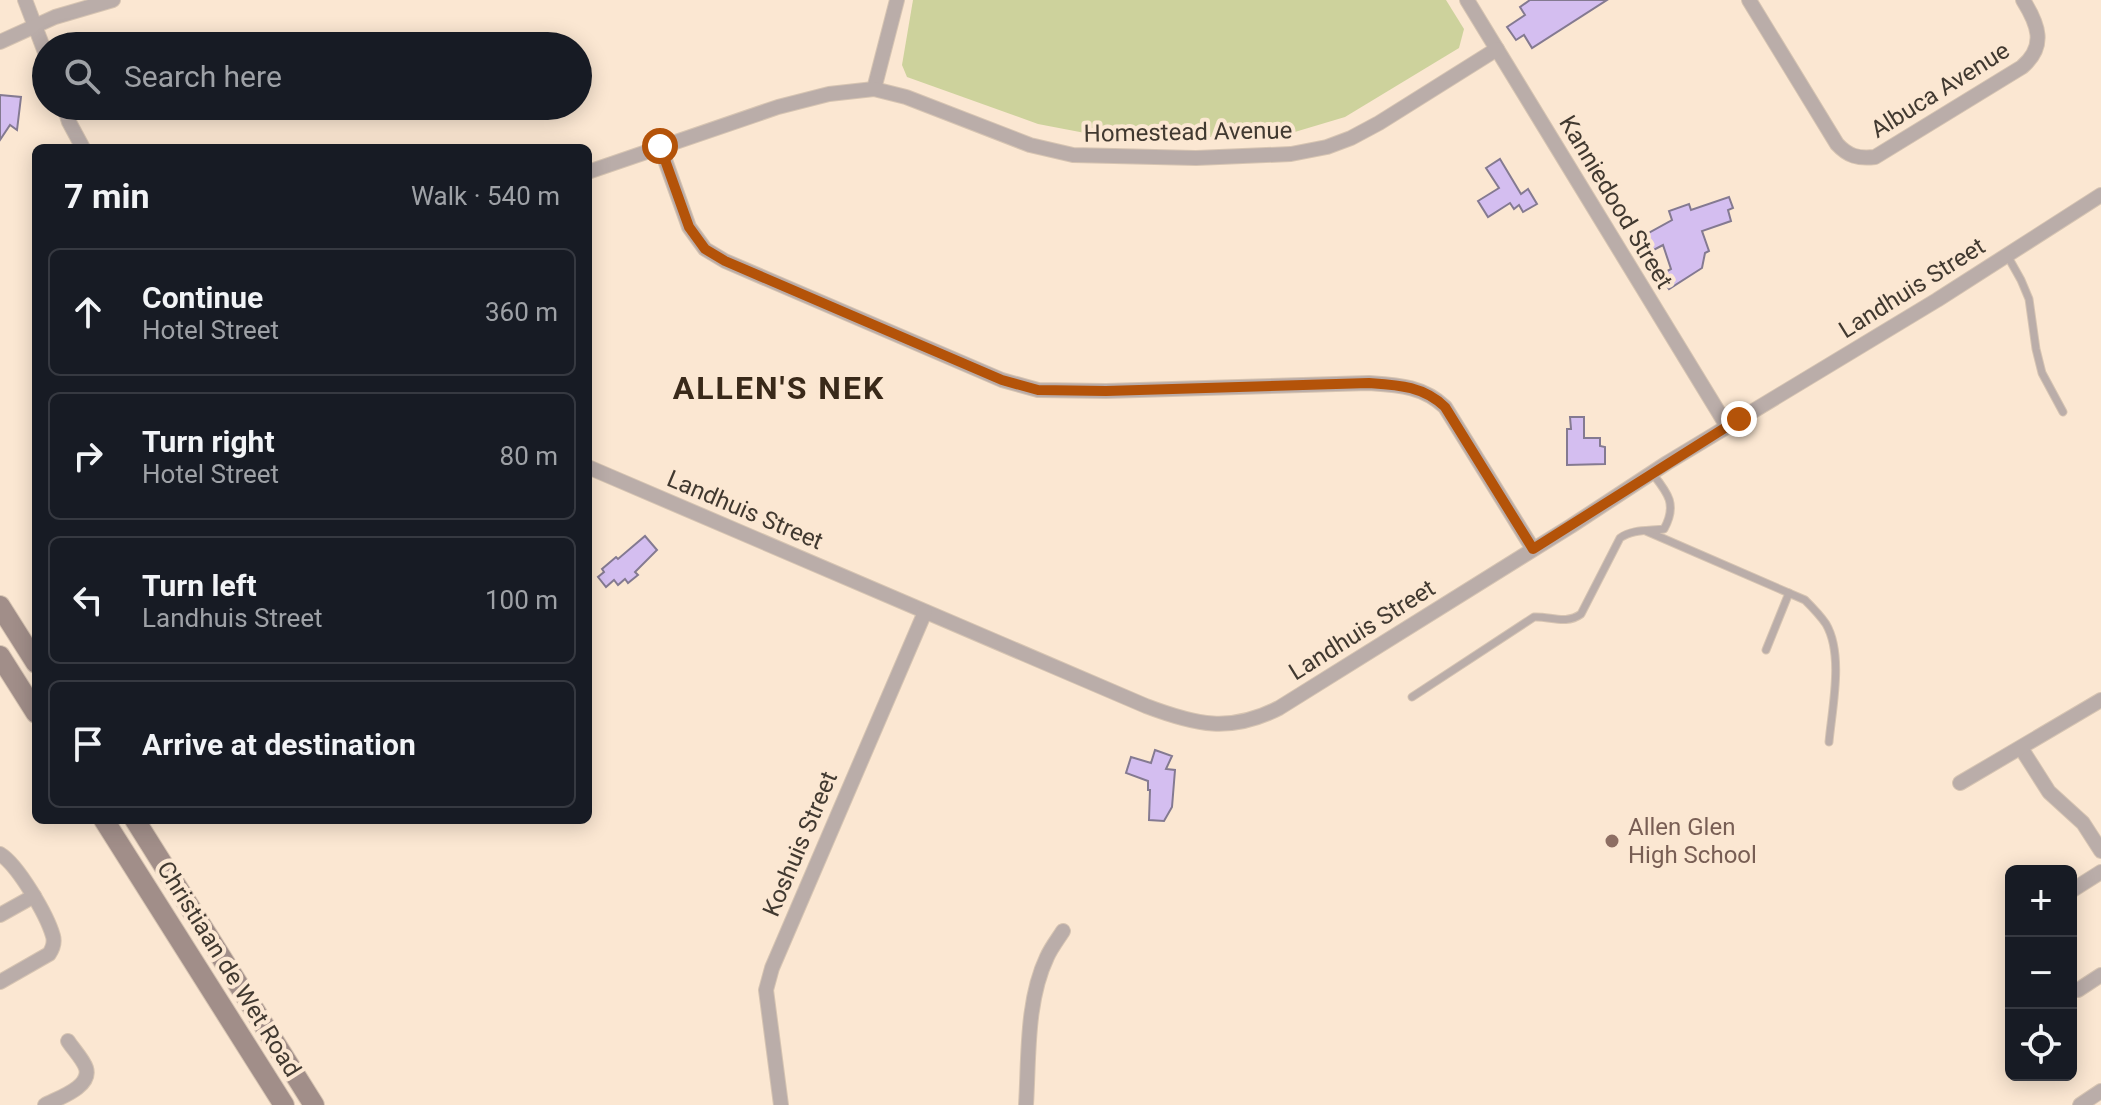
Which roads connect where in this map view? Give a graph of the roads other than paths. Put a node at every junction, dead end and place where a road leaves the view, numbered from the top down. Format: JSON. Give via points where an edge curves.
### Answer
{"nodes":[{"id":1,"x":25,"y":0,"type":"edge"},
{"id":2,"x":113,"y":0,"type":"edge"},
{"id":3,"x":897,"y":0,"type":"edge"},
{"id":4,"x":1467,"y":0,"type":"edge"},
{"id":5,"x":1749,"y":0,"type":"edge"},
{"id":6,"x":2023,"y":0,"type":"edge"},
{"id":7,"x":36,"y":26,"type":"junction"},
{"id":8,"x":38,"y":32,"type":"edge"},
{"id":9,"x":0,"y":42,"type":"edge"},
{"id":10,"x":1497,"y":49,"type":"junction"},
{"id":11,"x":874,"y":89,"type":"junction"},
{"id":12,"x":68,"y":120,"type":"edge"},
{"id":13,"x":81,"y":144,"type":"edge"},
{"id":14,"x":660,"y":146,"type":"junction"},
{"id":15,"x":592,"y":171,"type":"edge"},
{"id":16,"x":2101,"y":195,"type":"edge"},
{"id":17,"x":2007,"y":255,"type":"junction"},
{"id":18,"x":2063,"y":412,"type":"dead end"},
{"id":19,"x":1727,"y":426,"type":"junction"},
{"id":20,"x":592,"y":469,"type":"edge"},
{"id":21,"x":1652,"y":473,"type":"junction"},
{"id":22,"x":1644,"y":531,"type":"junction"},
{"id":23,"x":1533,"y":549,"type":"junction"},
{"id":24,"x":1789,"y":593,"type":"junction"},
{"id":25,"x":0,"y":606,"type":"edge"},
{"id":26,"x":925,"y":612,"type":"junction"},
{"id":27,"x":1766,"y":650,"type":"dead end"},
{"id":28,"x":0,"y":656,"type":"edge"},
{"id":29,"x":32,"y":657,"type":"edge"},
{"id":30,"x":1412,"y":697,"type":"dead end"},
{"id":31,"x":2101,"y":700,"type":"edge"},
{"id":32,"x":32,"y":707,"type":"edge"},
{"id":33,"x":1829,"y":742,"type":"dead end"},
{"id":34,"x":2021,"y":748,"type":"junction"},
{"id":35,"x":1960,"y":783,"type":"dead end"},
{"id":36,"x":107,"y":824,"type":"edge"},
{"id":37,"x":138,"y":824,"type":"edge"},
{"id":38,"x":2101,"y":851,"type":"edge"},
{"id":39,"x":0,"y":854,"type":"edge"},
{"id":40,"x":2101,"y":872,"type":"edge"},
{"id":41,"x":2077,"y":887,"type":"edge"},
{"id":42,"x":34,"y":896,"type":"junction"},
{"id":43,"x":0,"y":915,"type":"edge"},
{"id":44,"x":1063,"y":931,"type":"dead end"},
{"id":45,"x":2101,"y":975,"type":"edge"},
{"id":46,"x":0,"y":982,"type":"edge"},
{"id":47,"x":2078,"y":990,"type":"dead end"},
{"id":48,"x":68,"y":1041,"type":"dead end"},
{"id":49,"x":2101,"y":1091,"type":"edge"},
{"id":50,"x":45,"y":1105,"type":"edge"},
{"id":51,"x":284,"y":1105,"type":"edge"},
{"id":52,"x":314,"y":1105,"type":"edge"},
{"id":53,"x":781,"y":1105,"type":"edge"},
{"id":54,"x":1026,"y":1105,"type":"edge"},
{"id":55,"x":2080,"y":1105,"type":"edge"}],
"edges":[{"from":1,"to":7,"type":"street"},
{"from":2,"to":7,"type":"street"},
{"from":3,"to":11,"type":"street"},
{"from":4,"to":10,"type":"street","name":"Kanniedood Street"},
{"from":5,"to":6,"type":"street","name":"Albuca Avenue","via":[[1837,144],[1864,158],[1875,157],[2030,60],[2036,52],[2037,27]]},
{"from":7,"to":8,"type":"street"},
{"from":7,"to":9,"type":"street"},
{"from":10,"to":11,"type":"street","name":"Homestead Avenue","via":[[1351,138],[1274,156],[1073,155],[1030,145]]},
{"from":10,"to":19,"type":"street","name":"Kanniedood Street"},
{"from":11,"to":14,"type":"street","name":"Homestead Avenue","via":[[802,100]]},
{"from":12,"to":13,"type":"street"},
{"from":14,"to":15,"type":"street","name":"Homestead Avenue"},
{"from":14,"to":23,"type":"street","via":[[689,227],[705,249],[1002,380],[1038,390],[1369,383],[1425,392],[1445,407]]},
{"from":16,"to":17,"type":"street","name":"Landhuis Street"},
{"from":17,"to":18,"type":"lane","via":[[2029,299],[2042,373]]},
{"from":17,"to":19,"type":"street","name":"Landhuis Street"},
{"from":19,"to":21,"type":"street","name":"Landhuis Street"},
{"from":20,"to":26,"type":"street","name":"Landhuis Street"},
{"from":21,"to":22,"type":"lane","via":[[1669,495],[1668,522],[1664,529]]},
{"from":21,"to":23,"type":"street","name":"Landhuis Street"},
{"from":22,"to":24,"type":"lane"},
{"from":22,"to":30,"type":"lane","via":[[1620,538],[1581,614],[1565,620],[1534,617]]},
{"from":23,"to":26,"type":"street","name":"Landhuis Street","via":[[1279,708],[1225,725],[1169,715]]},
{"from":24,"to":27,"type":"lane"},
{"from":24,"to":33,"type":"lane","via":[[1817,612],[1832,637],[1835,683]]},
{"from":25,"to":29,"type":"main road"},
{"from":26,"to":53,"type":"street","name":"Koshuis Street","via":[[772,968],[766,990]]},
{"from":28,"to":32,"type":"main road"},
{"from":31,"to":34,"type":"street"},
{"from":34,"to":35,"type":"street"},
{"from":34,"to":38,"type":"street","via":[[2049,792],[2083,823]]},
{"from":36,"to":51,"type":"main road","name":"Christiaan de Wet Road"},
{"from":37,"to":52,"type":"main road","name":"Christiaan de Wet Road"},
{"from":39,"to":42,"type":"street"},
{"from":40,"to":41,"type":"street"},
{"from":42,"to":43,"type":"street"},
{"from":42,"to":46,"type":"street","via":[[54,938],[53,948]]},
{"from":44,"to":54,"type":"street","via":[[1038,981]]},
{"from":45,"to":47,"type":"street"},
{"from":48,"to":50,"type":"street","via":[[86,1068],[86,1077],[83,1084]]},
{"from":49,"to":55,"type":"street"}]}
